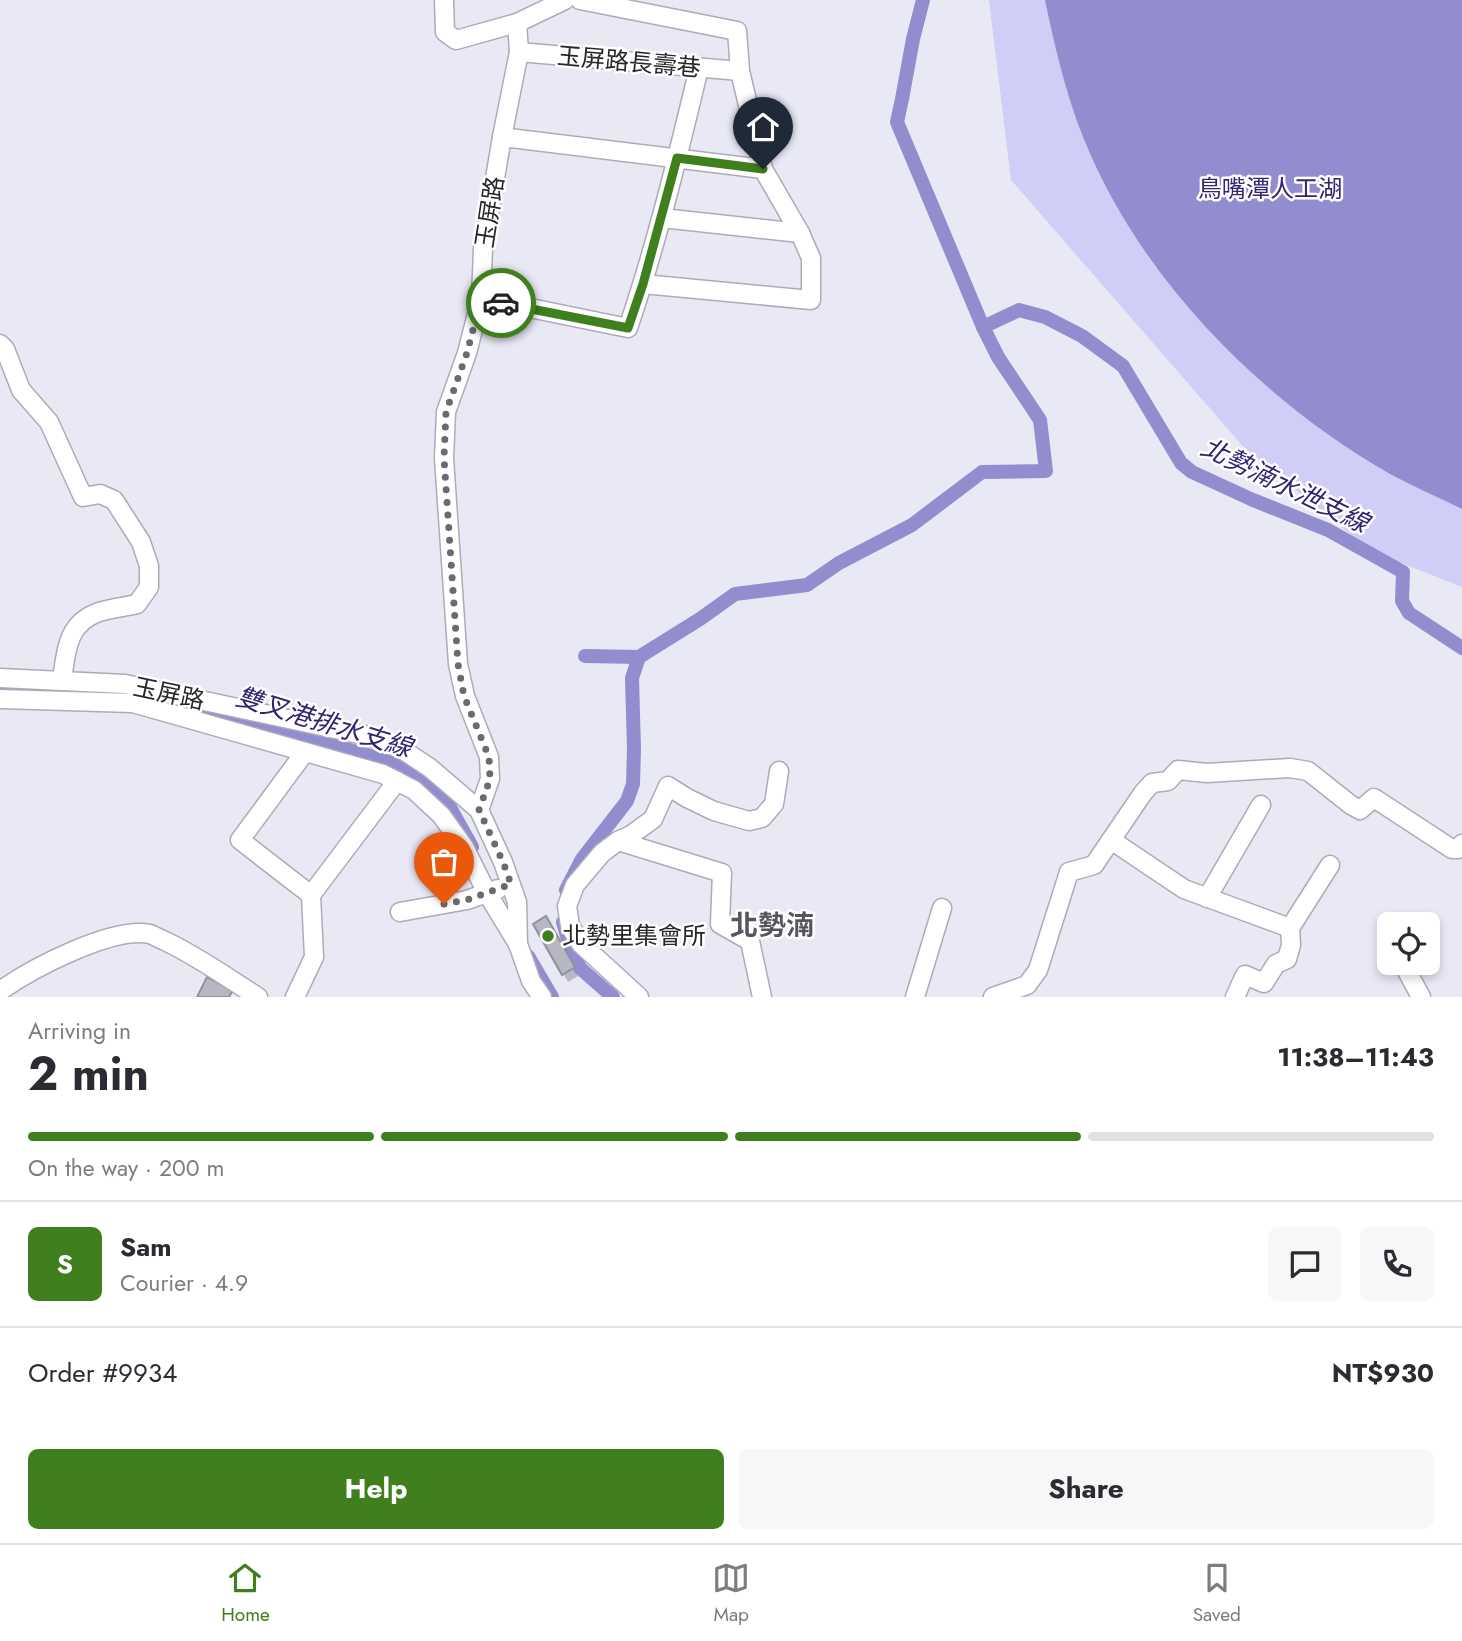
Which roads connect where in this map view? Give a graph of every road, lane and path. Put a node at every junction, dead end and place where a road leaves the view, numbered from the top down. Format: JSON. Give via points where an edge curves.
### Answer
{"nodes":[{"id":1,"x":444,"y":0,"type":"edge"},
{"id":2,"x":565,"y":0,"type":"edge"},
{"id":3,"x":580,"y":0,"type":"edge"},
{"id":4,"x":517,"y":23,"type":"junction"},
{"id":5,"x":519,"y":52,"type":"junction"},
{"id":6,"x":699,"y":68,"type":"junction"},
{"id":7,"x":740,"y":71,"type":"junction"},
{"id":8,"x":502,"y":137,"type":"junction"},
{"id":9,"x":677,"y":158,"type":"junction"},
{"id":10,"x":763,"y":169,"type":"junction"},
{"id":11,"x":662,"y":218,"type":"junction"},
{"id":12,"x":800,"y":233,"type":"junction"},
{"id":13,"x":643,"y":284,"type":"junction"},
{"id":14,"x":481,"y":298,"type":"junction"},
{"id":15,"x":0,"y":344,"type":"edge"},
{"id":16,"x":0,"y":678,"type":"edge"},
{"id":17,"x":62,"y":680,"type":"junction"},
{"id":18,"x":0,"y":699,"type":"edge"},
{"id":19,"x":305,"y":752,"type":"junction"},
{"id":20,"x":779,"y":771,"type":"dead end"},
{"id":21,"x":397,"y":781,"type":"junction"},
{"id":22,"x":1261,"y":805,"type":"dead end"},
{"id":23,"x":479,"y":810,"type":"junction"},
{"id":24,"x":1111,"y":840,"type":"junction"},
{"id":25,"x":618,"y":841,"type":"junction"},
{"id":26,"x":1462,"y":844,"type":"edge"},
{"id":27,"x":1330,"y":864,"type":"dead end"},
{"id":28,"x":511,"y":884,"type":"junction"},
{"id":29,"x":486,"y":893,"type":"junction"},
{"id":30,"x":311,"y":895,"type":"junction"},
{"id":31,"x":1207,"y":898,"type":"junction"},
{"id":32,"x":942,"y":908,"type":"dead end"},
{"id":33,"x":400,"y":912,"type":"dead end"},
{"id":34,"x":1290,"y":928,"type":"junction"},
{"id":35,"x":518,"y":944,"type":"junction"},
{"id":36,"x":1409,"y":975,"type":"edge"},
{"id":37,"x":0,"y":991,"type":"edge"},
{"id":38,"x":637,"y":995,"type":"edge"},
{"id":39,"x":258,"y":997,"type":"edge"},
{"id":40,"x":295,"y":997,"type":"edge"},
{"id":41,"x":541,"y":997,"type":"edge"},
{"id":42,"x":762,"y":997,"type":"edge"},
{"id":43,"x":915,"y":997,"type":"edge"},
{"id":44,"x":993,"y":997,"type":"edge"},
{"id":45,"x":1235,"y":997,"type":"edge"},
{"id":46,"x":1421,"y":997,"type":"edge"}],
"edges":[{"from":1,"to":4,"type":"street","via":[[445,32],[456,40]]},
{"from":2,"to":4,"type":"street"},
{"from":3,"to":7,"type":"street","via":[[737,31]]},
{"from":4,"to":5,"type":"street","name":"玉屏路"},
{"from":5,"to":6,"type":"street","name":"玉屏路長壽巷"},
{"from":5,"to":8,"type":"street","name":"玉屏路"},
{"from":6,"to":7,"type":"street","name":"玉屏路長壽巷"},
{"from":6,"to":9,"type":"street"},
{"from":7,"to":10,"type":"street"},
{"from":8,"to":9,"type":"street"},
{"from":8,"to":14,"type":"street","name":"玉屏路","via":[[483,249]]},
{"from":9,"to":10,"type":"street"},
{"from":9,"to":11,"type":"street"},
{"from":10,"to":12,"type":"street"},
{"from":11,"to":12,"type":"street"},
{"from":11,"to":13,"type":"street"},
{"from":12,"to":13,"type":"street","via":[[811,258],[811,300]]},
{"from":13,"to":14,"type":"street","via":[[628,328]]},
{"from":14,"to":23,"type":"street","name":"玉屏路","via":[[446,412],[444,458],[458,664],[464,696],[489,757],[490,779]]},
{"from":15,"to":17,"type":"street","via":[[21,390],[49,422],[83,497],[100,494],[114,500],[141,542],[149,566],[149,587],[137,604],[98,612],[79,623],[68,641]]},
{"from":16,"to":17,"type":"street","name":"玉屏路"},
{"from":17,"to":23,"type":"street","name":"玉屏路","via":[[125,684],[368,736],[400,748]]},
{"from":18,"to":19,"type":"street","via":[[133,703]]},
{"from":19,"to":21,"type":"street"},
{"from":19,"to":30,"type":"street","via":[[240,840]]},
{"from":20,"to":25,"type":"street","via":[[774,804],[762,818],[748,821],[714,811],[668,786],[653,819]]},
{"from":21,"to":29,"type":"street","via":[[441,815],[464,847]]},
{"from":21,"to":30,"type":"street"},
{"from":22,"to":31,"type":"street"},
{"from":23,"to":28,"type":"street","name":"玉屏路"},
{"from":24,"to":26,"type":"street","via":[[1152,783],[1168,781],[1178,769],[1290,768],[1308,771],[1360,810],[1374,798],[1452,849]]},
{"from":24,"to":31,"type":"street","via":[[1184,889]]},
{"from":24,"to":44,"type":"street","via":[[1094,865],[1069,872],[1038,970],[1027,985]]},
{"from":25,"to":38,"type":"street","via":[[575,885],[567,906],[570,926],[586,949]]},
{"from":25,"to":42,"type":"street","via":[[722,873],[720,924],[750,941]]},
{"from":27,"to":34,"type":"street"},
{"from":28,"to":29,"type":"street"},
{"from":28,"to":35,"type":"street","name":"玉屏路","via":[[517,902]]},
{"from":29,"to":33,"type":"street"},
{"from":29,"to":35,"type":"street"},
{"from":30,"to":40,"type":"street","via":[[314,957]]},
{"from":31,"to":34,"type":"street"},
{"from":32,"to":43,"type":"street"},
{"from":34,"to":45,"type":"street","via":[[1287,959],[1276,964],[1264,984],[1245,975]]},
{"from":35,"to":41,"type":"street","name":"玉屏路"},
{"from":36,"to":46,"type":"street"},
{"from":37,"to":39,"type":"street","via":[[90,944],[124,934],[150,934]]}]}
